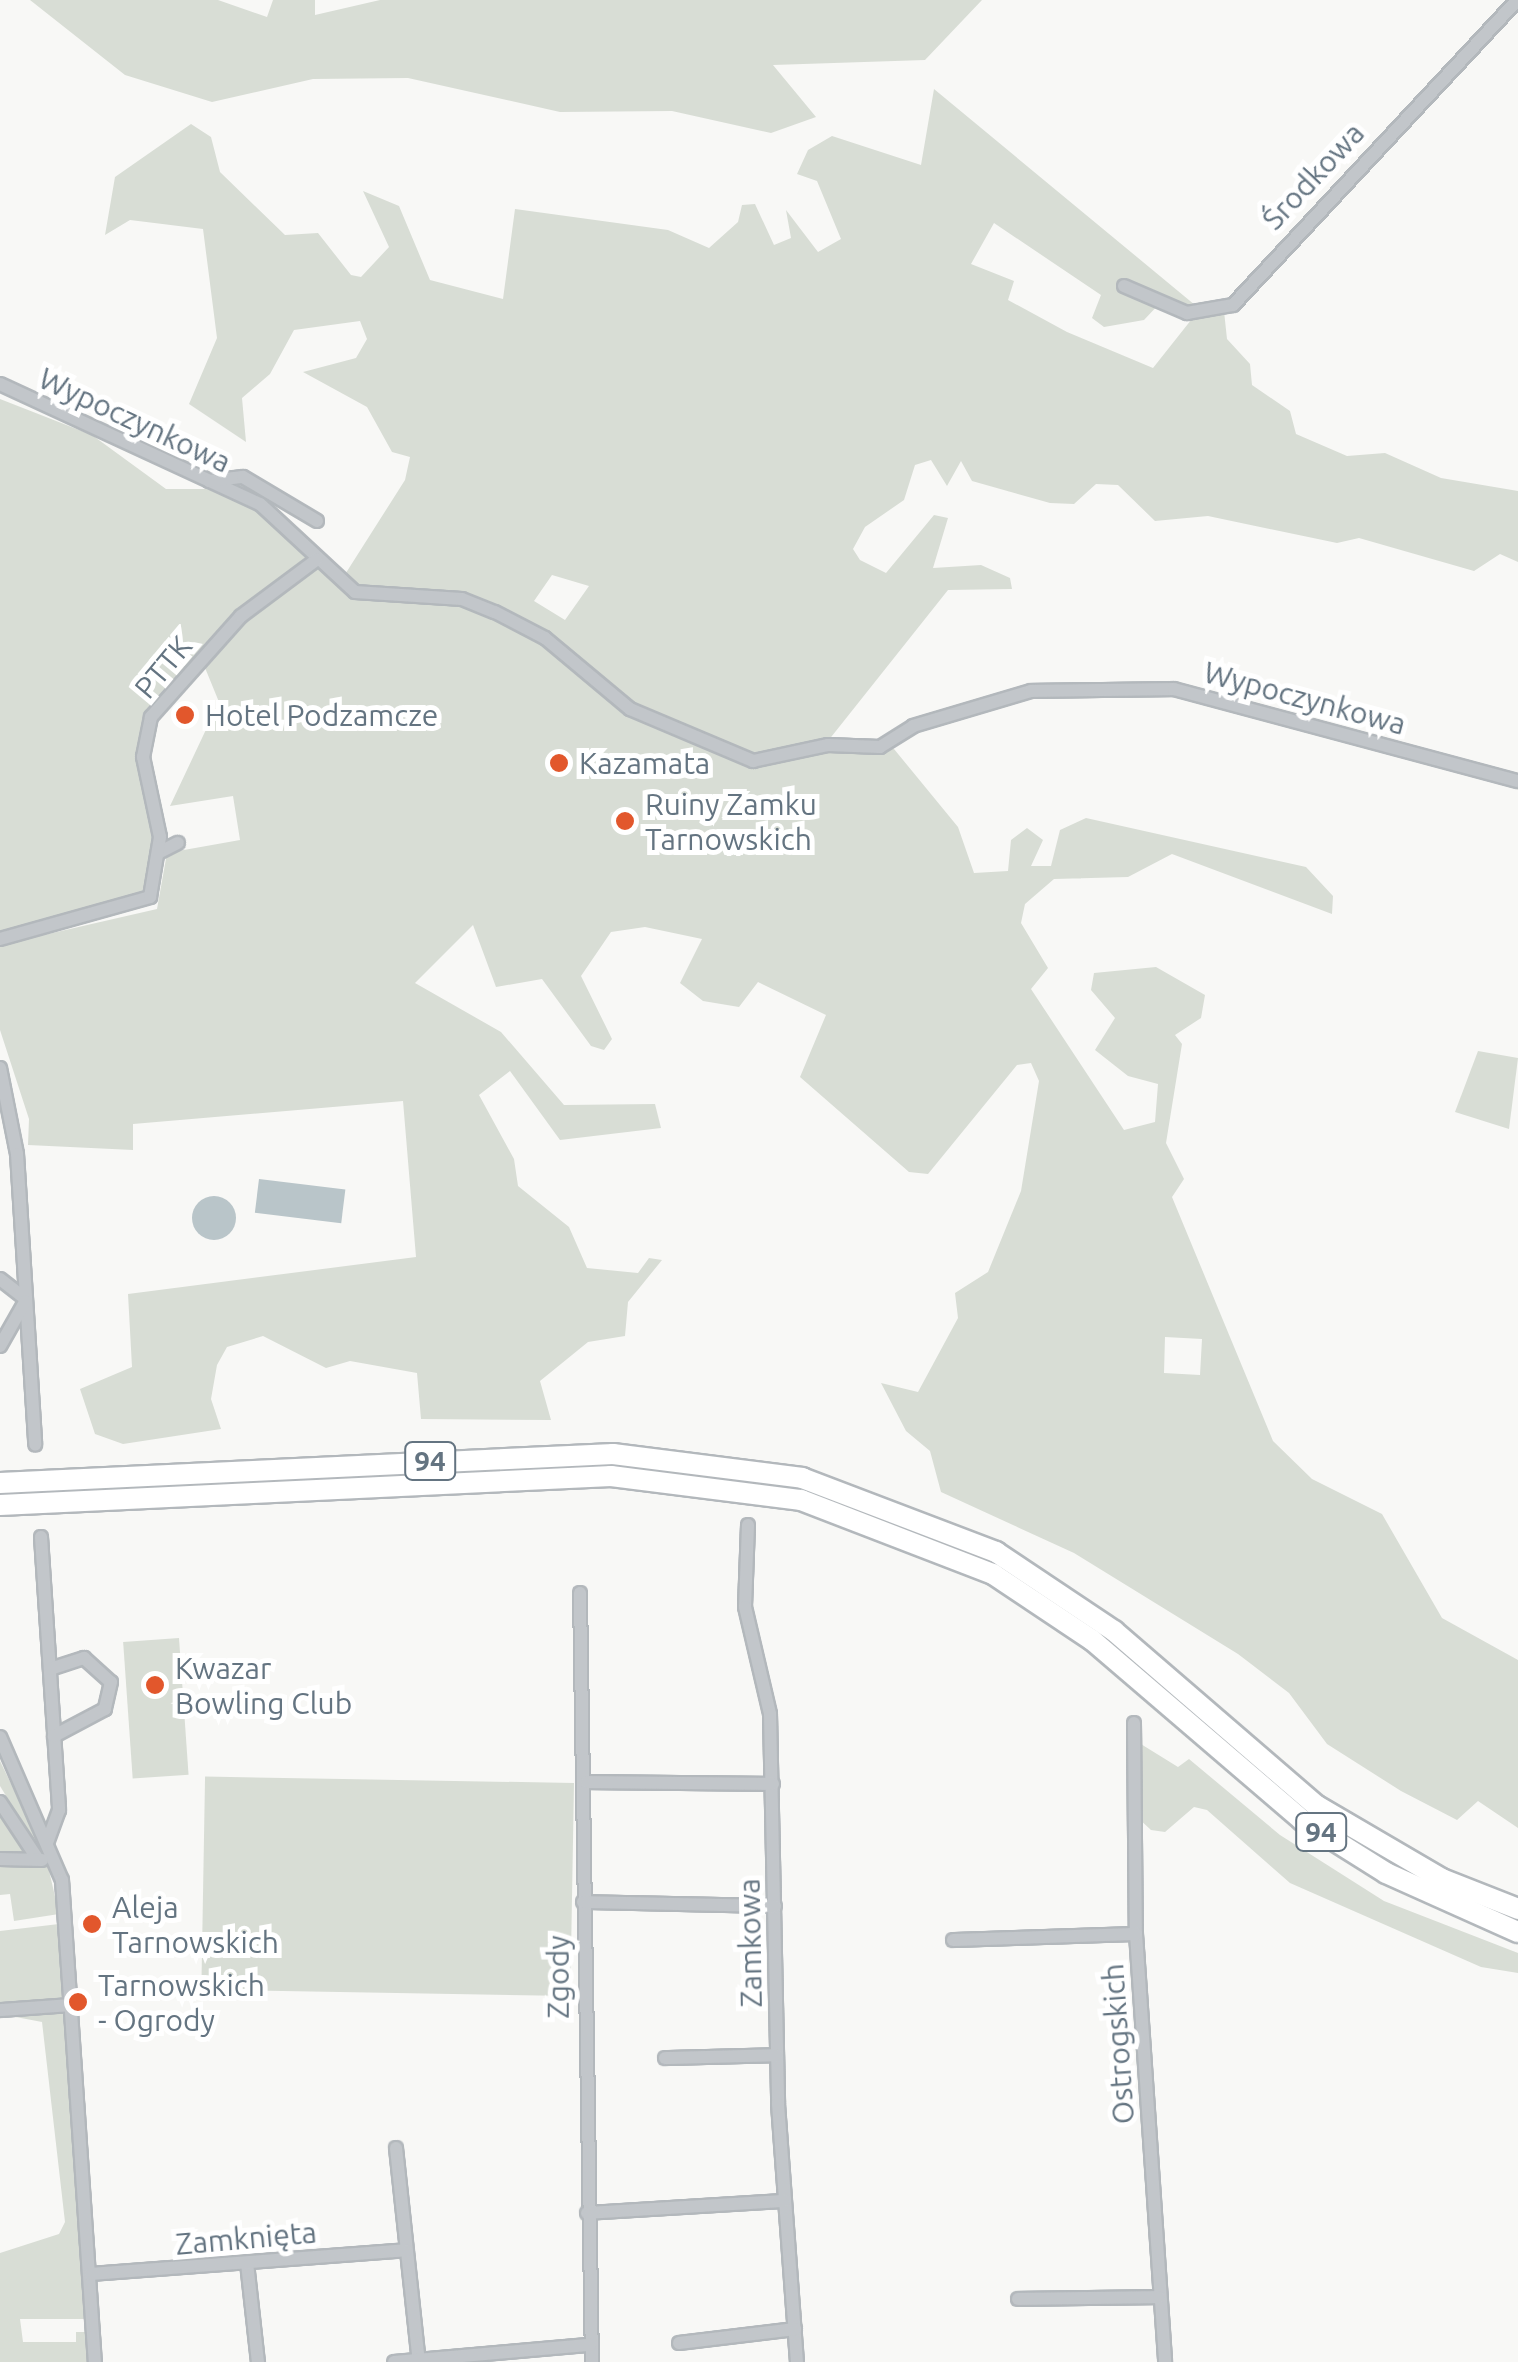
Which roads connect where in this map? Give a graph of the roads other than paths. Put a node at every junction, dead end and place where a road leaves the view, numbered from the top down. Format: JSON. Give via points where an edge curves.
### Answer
{"nodes":[{"id":1,"x":1517,"y":0,"type":"edge"},
{"id":2,"x":1124,"y":286,"type":"dead end"},
{"id":3,"x":0,"y":384,"type":"edge"},
{"id":4,"x":206,"y":482,"type":"junction"},
{"id":5,"x":317,"y":521,"type":"dead end"},
{"id":6,"x":316,"y":560,"type":"junction"},
{"id":7,"x":1518,"y":781,"type":"edge"},
{"id":8,"x":178,"y":842,"type":"dead end"},
{"id":9,"x":160,"y":852,"type":"junction"},
{"id":10,"x":0,"y":939,"type":"edge"},
{"id":11,"x":0,"y":1068,"type":"edge"},
{"id":12,"x":0,"y":1279,"type":"edge"},
{"id":13,"x":26,"y":1299,"type":"junction"},
{"id":14,"x":0,"y":1346,"type":"edge"},
{"id":15,"x":34,"y":1444,"type":"dead end"},
{"id":16,"x":0,"y":1483,"type":"edge"},
{"id":17,"x":0,"y":1505,"type":"edge"},
{"id":18,"x":748,"y":1525,"type":"dead end"},
{"id":19,"x":41,"y":1536,"type":"dead end"},
{"id":20,"x":580,"y":1593,"type":"dead end"},
{"id":21,"x":50,"y":1669,"type":"junction"},
{"id":22,"x":1134,"y":1723,"type":"dead end"},
{"id":23,"x":0,"y":1736,"type":"edge"},
{"id":24,"x":54,"y":1736,"type":"junction"},
{"id":25,"x":588,"y":1782,"type":"junction"},
{"id":26,"x":773,"y":1784,"type":"junction"},
{"id":27,"x":0,"y":1802,"type":"edge"},
{"id":28,"x":48,"y":1841,"type":"junction"},
{"id":29,"x":0,"y":1858,"type":"edge"},
{"id":30,"x":38,"y":1858,"type":"junction"},
{"id":31,"x":56,"y":1863,"type":"junction"},
{"id":32,"x":583,"y":1902,"type":"junction"},
{"id":33,"x":775,"y":1906,"type":"junction"},
{"id":34,"x":1518,"y":1909,"type":"edge"},
{"id":35,"x":1518,"y":1932,"type":"edge"},
{"id":36,"x":1136,"y":1934,"type":"junction"},
{"id":37,"x":953,"y":1940,"type":"dead end"},
{"id":38,"x":72,"y":2005,"type":"junction"},
{"id":39,"x":0,"y":2010,"type":"edge"},
{"id":40,"x":777,"y":2055,"type":"junction"},
{"id":41,"x":665,"y":2058,"type":"dead end"},
{"id":42,"x":396,"y":2148,"type":"dead end"},
{"id":43,"x":784,"y":2201,"type":"junction"},
{"id":44,"x":587,"y":2214,"type":"junction"},
{"id":45,"x":406,"y":2250,"type":"junction"},
{"id":46,"x":248,"y":2263,"type":"junction"},
{"id":47,"x":90,"y":2274,"type":"junction"},
{"id":48,"x":1159,"y":2297,"type":"junction"},
{"id":49,"x":1018,"y":2299,"type":"dead end"},
{"id":50,"x":795,"y":2329,"type":"junction"},
{"id":51,"x":679,"y":2343,"type":"dead end"},
{"id":52,"x":590,"y":2345,"type":"junction"},
{"id":53,"x":418,"y":2361,"type":"edge"},
{"id":54,"x":96,"y":2362,"type":"edge"},
{"id":55,"x":258,"y":2362,"type":"edge"},
{"id":56,"x":394,"y":2362,"type":"edge"},
{"id":57,"x":592,"y":2362,"type":"edge"},
{"id":58,"x":798,"y":2362,"type":"edge"},
{"id":59,"x":1165,"y":2362,"type":"edge"}],
"edges":[{"from":1,"to":2,"type":"street","name":"Środkowa","via":[[1234,305],[1187,313]]},
{"from":3,"to":4,"type":"street","name":"Wypoczynkowa"},
{"from":4,"to":5,"type":"street","via":[[243,477]]},
{"from":4,"to":6,"type":"street","name":"Wypoczynkowa","via":[[260,504]]},
{"from":6,"to":7,"type":"street","name":"Wypoczynkowa","via":[[368,596],[462,600],[495,612],[545,638],[630,709],[767,764],[828,745],[880,746],[912,726],[1031,691],[1174,689]]},
{"from":6,"to":9,"type":"street","name":"PTTK","via":[[241,616],[151,717],[144,756]]},
{"from":8,"to":9,"type":"street"},
{"from":9,"to":10,"type":"street","name":"PTTK","via":[[147,902]]},
{"from":11,"to":13,"type":"street","via":[[18,1154]]},
{"from":12,"to":13,"type":"street"},
{"from":13,"to":14,"type":"street"},
{"from":13,"to":15,"type":"street"},
{"from":16,"to":34,"type":"main road","number":"94","via":[[613,1454],[802,1478],[996,1552],[1114,1631],[1318,1806],[1442,1880]]},
{"from":17,"to":35,"type":"main road","number":"94","via":[[610,1476],[693,1480],[818,1504],[992,1574],[1092,1640],[1302,1820],[1386,1873]]},
{"from":18,"to":26,"type":"street","name":"Zamkowa","via":[[746,1607],[770,1714]]},
{"from":19,"to":21,"type":"street"},
{"from":20,"to":25,"type":"street","name":"Zgody"},
{"from":21,"to":24,"type":"street"},
{"from":21,"to":24,"type":"street","via":[[84,1658],[110,1682],[105,1710]]},
{"from":22,"to":36,"type":"street","name":"Ostrogskich"},
{"from":23,"to":28,"type":"street"},
{"from":24,"to":28,"type":"street","via":[[60,1810]]},
{"from":25,"to":26,"type":"street"},
{"from":25,"to":32,"type":"street","name":"Zgody"},
{"from":26,"to":33,"type":"street","name":"Zamkowa"},
{"from":27,"to":30,"type":"street"},
{"from":28,"to":31,"type":"street"},
{"from":29,"to":30,"type":"street"},
{"from":30,"to":31,"type":"street"},
{"from":31,"to":38,"type":"street"},
{"from":32,"to":33,"type":"street"},
{"from":32,"to":44,"type":"street","name":"Zgody"},
{"from":33,"to":40,"type":"street","name":"Zamkowa"},
{"from":36,"to":37,"type":"street"},
{"from":36,"to":48,"type":"street","name":"Ostrogskich"},
{"from":38,"to":39,"type":"street"},
{"from":38,"to":47,"type":"street"},
{"from":40,"to":41,"type":"street"},
{"from":40,"to":43,"type":"street","name":"Zamkowa"},
{"from":42,"to":45,"type":"street"},
{"from":43,"to":44,"type":"street"},
{"from":43,"to":50,"type":"street","name":"Zamkowa"},
{"from":44,"to":52,"type":"street","name":"Zgody"},
{"from":45,"to":46,"type":"street","name":"Zamknięta"},
{"from":45,"to":53,"type":"street"},
{"from":46,"to":47,"type":"street","name":"Zamknięta"},
{"from":46,"to":55,"type":"street"},
{"from":47,"to":54,"type":"street"},
{"from":48,"to":49,"type":"street"},
{"from":48,"to":59,"type":"street","name":"Ostrogskich"},
{"from":50,"to":51,"type":"street"},
{"from":50,"to":58,"type":"street","name":"Zamkowa"},
{"from":52,"to":53,"type":"street"},
{"from":52,"to":57,"type":"street","name":"Zgody"},
{"from":53,"to":56,"type":"street"}]}
